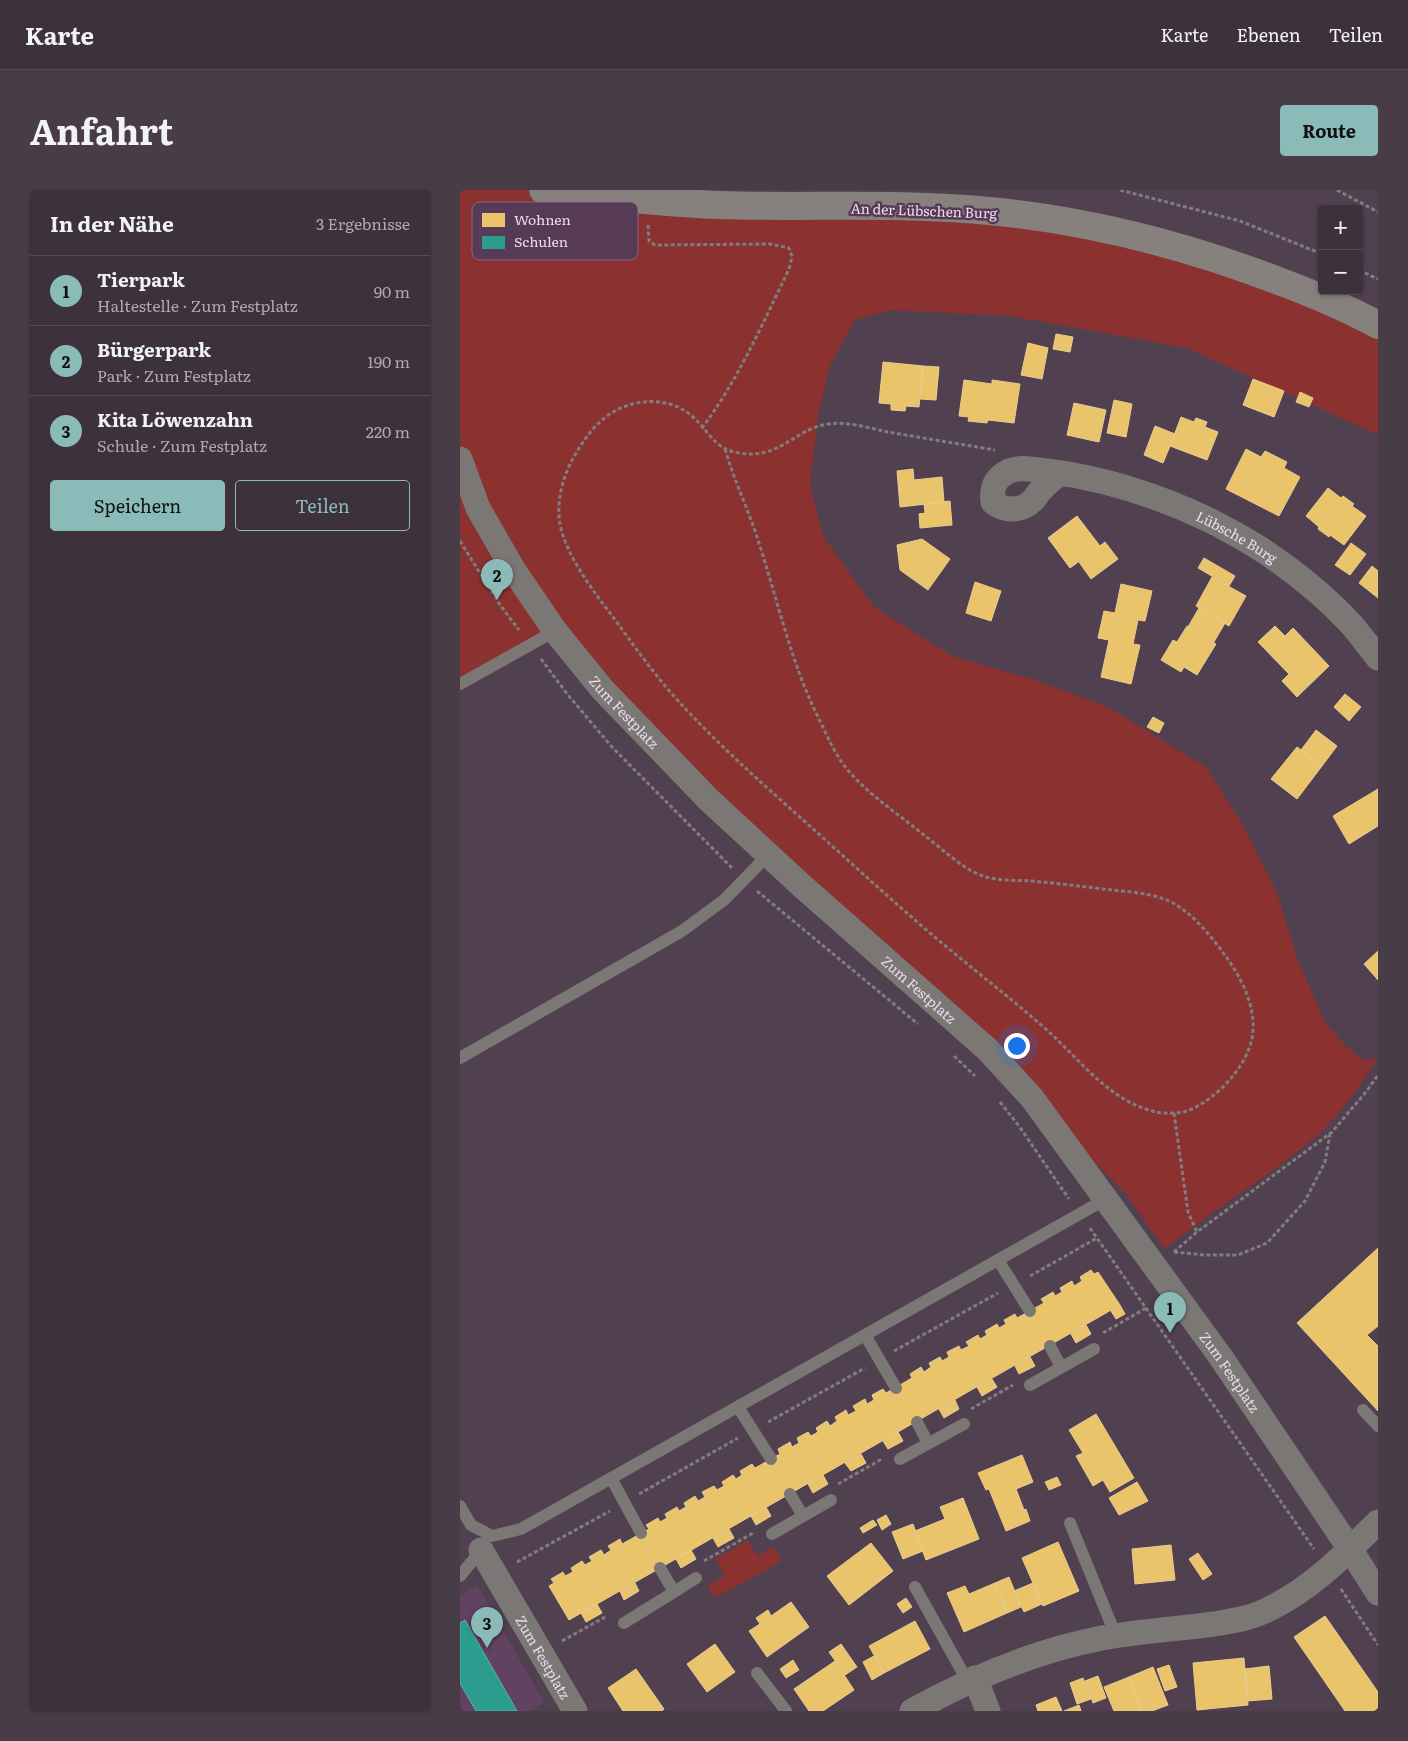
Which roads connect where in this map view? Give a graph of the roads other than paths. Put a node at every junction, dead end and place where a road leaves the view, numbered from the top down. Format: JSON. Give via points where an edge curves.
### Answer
{"nodes":[{"id":1,"x":543,"y":190,"type":"edge"},
{"id":2,"x":1378,"y":325,"type":"edge"},
{"id":3,"x":460,"y":458,"type":"edge"},
{"id":4,"x":1060,"y":473,"type":"dead end"},
{"id":5,"x":555,"y":631,"type":"junction"},
{"id":6,"x":1378,"y":658,"type":"edge"},
{"id":7,"x":460,"y":684,"type":"edge"},
{"id":8,"x":768,"y":855,"type":"junction"},
{"id":9,"x":460,"y":1058,"type":"edge"},
{"id":10,"x":1106,"y":1199,"type":"junction"},
{"id":11,"x":998,"y":1260,"type":"junction"},
{"id":12,"x":1030,"y":1311,"type":"dead end"},
{"id":13,"x":865,"y":1335,"type":"junction"},
{"id":14,"x":1096,"y":1343,"type":"road end"},
{"id":15,"x":1050,"y":1346,"type":"dead end"},
{"id":16,"x":1061,"y":1367,"type":"junction"},
{"id":17,"x":1030,"y":1385,"type":"dead end"},
{"id":18,"x":896,"y":1388,"type":"dead end"},
{"id":19,"x":738,"y":1406,"type":"junction"},
{"id":20,"x":1363,"y":1410,"type":"dead end"},
{"id":21,"x":964,"y":1418,"type":"road end"},
{"id":22,"x":917,"y":1422,"type":"dead end"},
{"id":23,"x":1378,"y":1426,"type":"edge"},
{"id":24,"x":928,"y":1444,"type":"junction"},
{"id":25,"x":895,"y":1457,"type":"road end"},
{"id":26,"x":771,"y":1459,"type":"dead end"},
{"id":27,"x":611,"y":1478,"type":"junction"},
{"id":28,"x":790,"y":1494,"type":"dead end"},
{"id":29,"x":831,"y":1494,"type":"road end"},
{"id":30,"x":460,"y":1506,"type":"edge"},
{"id":31,"x":803,"y":1516,"type":"junction"},
{"id":32,"x":1378,"y":1522,"type":"edge"},
{"id":33,"x":1070,"y":1523,"type":"dead end"},
{"id":34,"x":641,"y":1533,"type":"dead end"},
{"id":35,"x":772,"y":1534,"type":"dead end"},
{"id":36,"x":486,"y":1543,"type":"junction"},
{"id":37,"x":1350,"y":1549,"type":"junction"},
{"id":38,"x":660,"y":1568,"type":"dead end"},
{"id":39,"x":460,"y":1576,"type":"edge"},
{"id":40,"x":696,"y":1578,"type":"dead end"},
{"id":41,"x":671,"y":1587,"type":"junction"},
{"id":42,"x":915,"y":1587,"type":"dead end"},
{"id":43,"x":1378,"y":1593,"type":"edge"},
{"id":44,"x":624,"y":1623,"type":"dead end"},
{"id":45,"x":1116,"y":1636,"type":"junction"},
{"id":46,"x":757,"y":1673,"type":"dead end"},
{"id":47,"x":971,"y":1680,"type":"junction"},
{"id":48,"x":575,"y":1711,"type":"edge"},
{"id":49,"x":786,"y":1711,"type":"edge"},
{"id":50,"x":912,"y":1711,"type":"edge"},
{"id":51,"x":988,"y":1711,"type":"edge"}],
"edges":[{"from":1,"to":2,"type":"street","name":"An der Lübschen Burg","via":[[650,202],[946,208],[1032,216],[1196,252],[1310,293]]},
{"from":3,"to":5,"type":"street","name":"Zum Festplatz","via":[[478,508],[513,569]]},
{"from":4,"to":6,"type":"street","name":"Lübsche Burg","via":[[1082,476],[1160,500],[1209,520],[1255,546],[1311,586],[1350,624]]},
{"from":5,"to":7,"type":"lane"},
{"from":5,"to":8,"type":"street","name":"Zum Festplatz","via":[[603,690],[709,800]]},
{"from":8,"to":9,"type":"lane","via":[[724,900],[682,931]]},
{"from":8,"to":10,"type":"street","name":"Zum Festplatz","via":[[987,1049],[1032,1098]]},
{"from":10,"to":11,"type":"lane"},
{"from":10,"to":37,"type":"street","name":"Zum Festplatz","via":[[1165,1258],[1220,1356]]},
{"from":11,"to":12,"type":"lane"},
{"from":11,"to":13,"type":"lane"},
{"from":13,"to":18,"type":"lane"},
{"from":13,"to":19,"type":"lane"},
{"from":14,"to":16,"type":"lane"},
{"from":15,"to":16,"type":"lane"},
{"from":16,"to":17,"type":"lane"},
{"from":19,"to":26,"type":"lane"},
{"from":19,"to":27,"type":"lane"},
{"from":20,"to":23,"type":"lane"},
{"from":21,"to":24,"type":"lane"},
{"from":22,"to":24,"type":"lane"},
{"from":24,"to":25,"type":"lane"},
{"from":27,"to":34,"type":"lane"},
{"from":27,"to":36,"type":"lane","via":[[521,1529]]},
{"from":28,"to":31,"type":"lane"},
{"from":29,"to":31,"type":"lane"},
{"from":30,"to":36,"type":"lane"},
{"from":31,"to":35,"type":"lane"},
{"from":32,"to":37,"type":"street"},
{"from":33,"to":45,"type":"lane"},
{"from":36,"to":39,"type":"lane"},
{"from":36,"to":48,"type":"street","name":"Zum Festplatz","via":[[495,1573]]},
{"from":37,"to":43,"type":"street","name":"Zum Festplatz"},
{"from":37,"to":45,"type":"street","via":[[1294,1595],[1247,1617]]},
{"from":38,"to":41,"type":"lane"},
{"from":40,"to":41,"type":"lane"},
{"from":41,"to":44,"type":"lane"},
{"from":42,"to":47,"type":"lane"},
{"from":45,"to":47,"type":"street","via":[[1067,1646]]},
{"from":46,"to":49,"type":"lane"},
{"from":47,"to":50,"type":"street"},
{"from":47,"to":51,"type":"street"}]}
